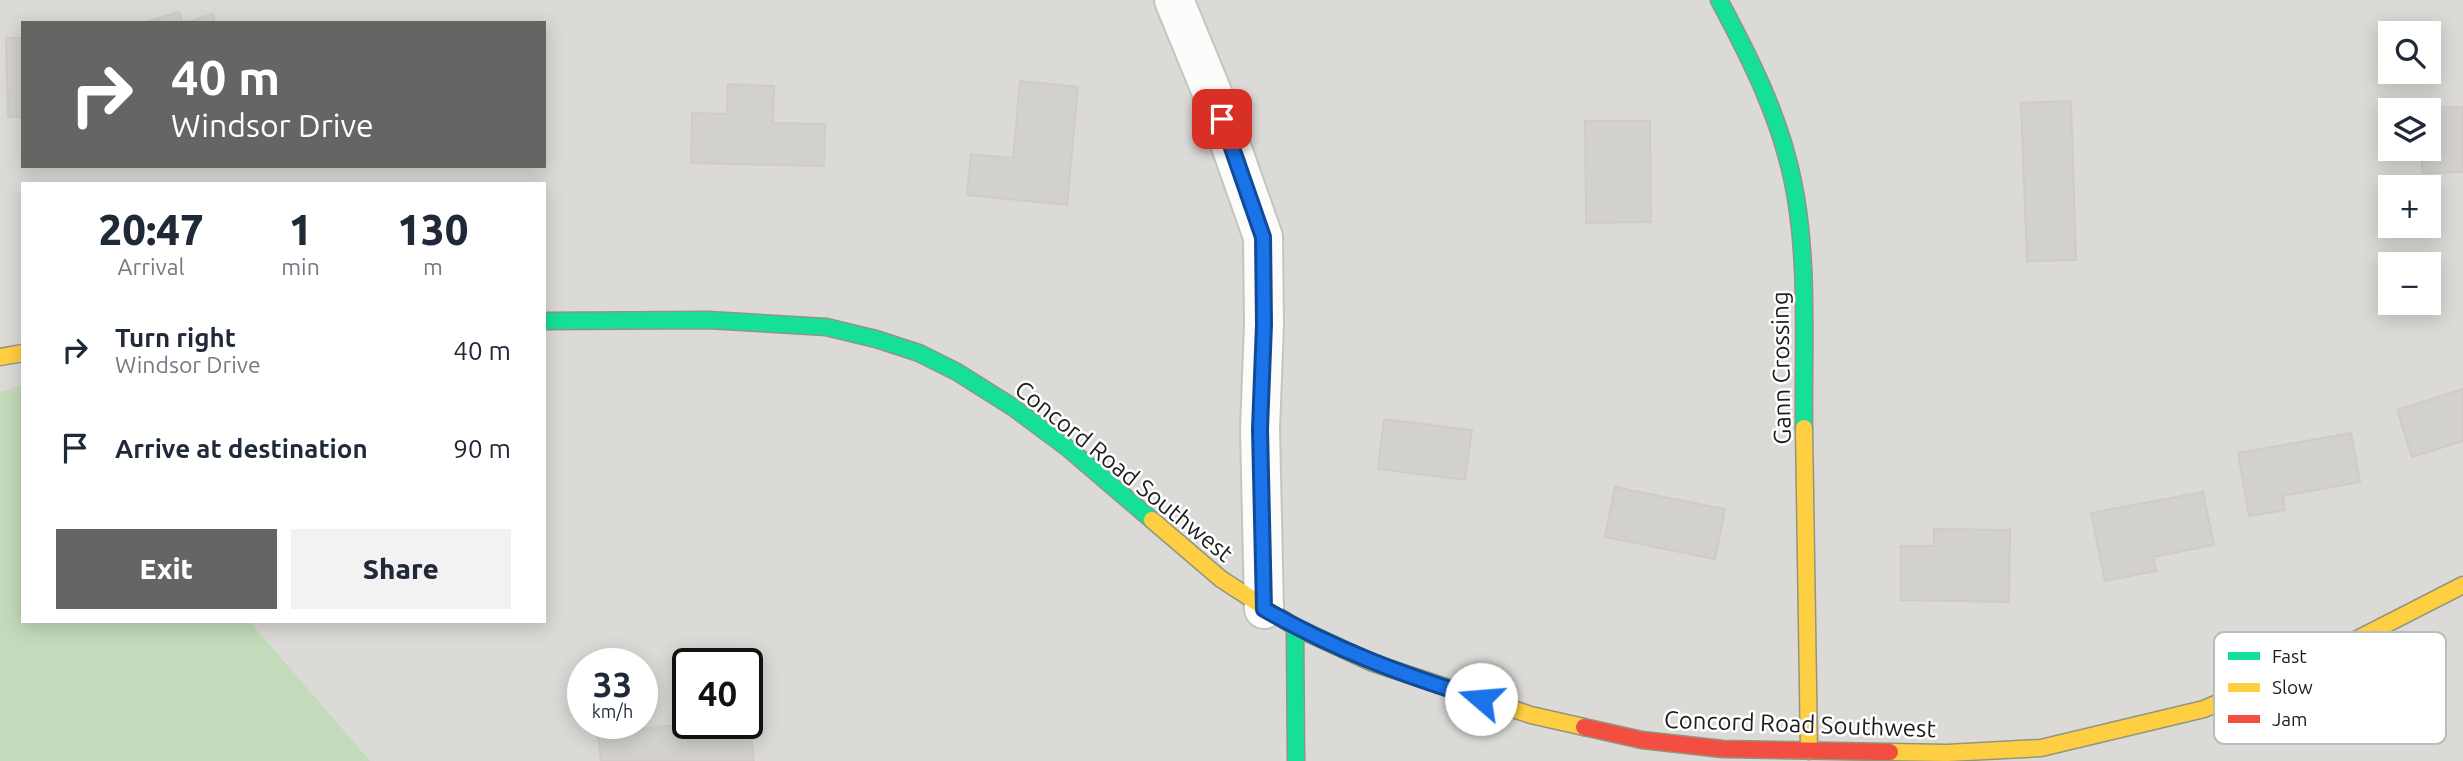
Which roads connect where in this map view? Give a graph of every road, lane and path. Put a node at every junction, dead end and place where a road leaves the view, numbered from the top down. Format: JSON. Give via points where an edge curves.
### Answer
{"nodes":[{"id":1,"x":1174,"y":0,"type":"edge"},
{"id":2,"x":1719,"y":0,"type":"edge"},
{"id":3,"x":546,"y":321,"type":"edge"},
{"id":4,"x":21,"y":353,"type":"edge"},
{"id":5,"x":0,"y":357,"type":"edge"},
{"id":6,"x":2463,"y":585,"type":"edge"},
{"id":7,"x":1280,"y":618,"type":"junction"},
{"id":8,"x":2371,"y":632,"type":"edge"},
{"id":9,"x":2214,"y":705,"type":"edge"},
{"id":10,"x":1809,"y":751,"type":"junction"},
{"id":11,"x":1296,"y":761,"type":"edge"}],
"edges":[{"from":1,"to":7,"type":"street","via":[[1263,237],[1260,429]]},
{"from":2,"to":10,"type":"street","name":"Gann Crossing","via":[[1777,124],[1793,181],[1802,251]]},
{"from":3,"to":7,"type":"street","name":"Concord Road Southwest","via":[[708,320],[826,327],[919,353],[1014,408],[1222,579]]},
{"from":4,"to":5,"type":"street"},
{"from":6,"to":8,"type":"street","name":"Concord Road Southwest"},
{"from":7,"to":10,"type":"street","name":"Concord Road Southwest","via":[[1373,663],[1531,715],[1642,740]]},
{"from":7,"to":11,"type":"street"},
{"from":9,"to":10,"type":"street","name":"Concord Road Southwest","via":[[2041,748],[1947,753]]}]}
